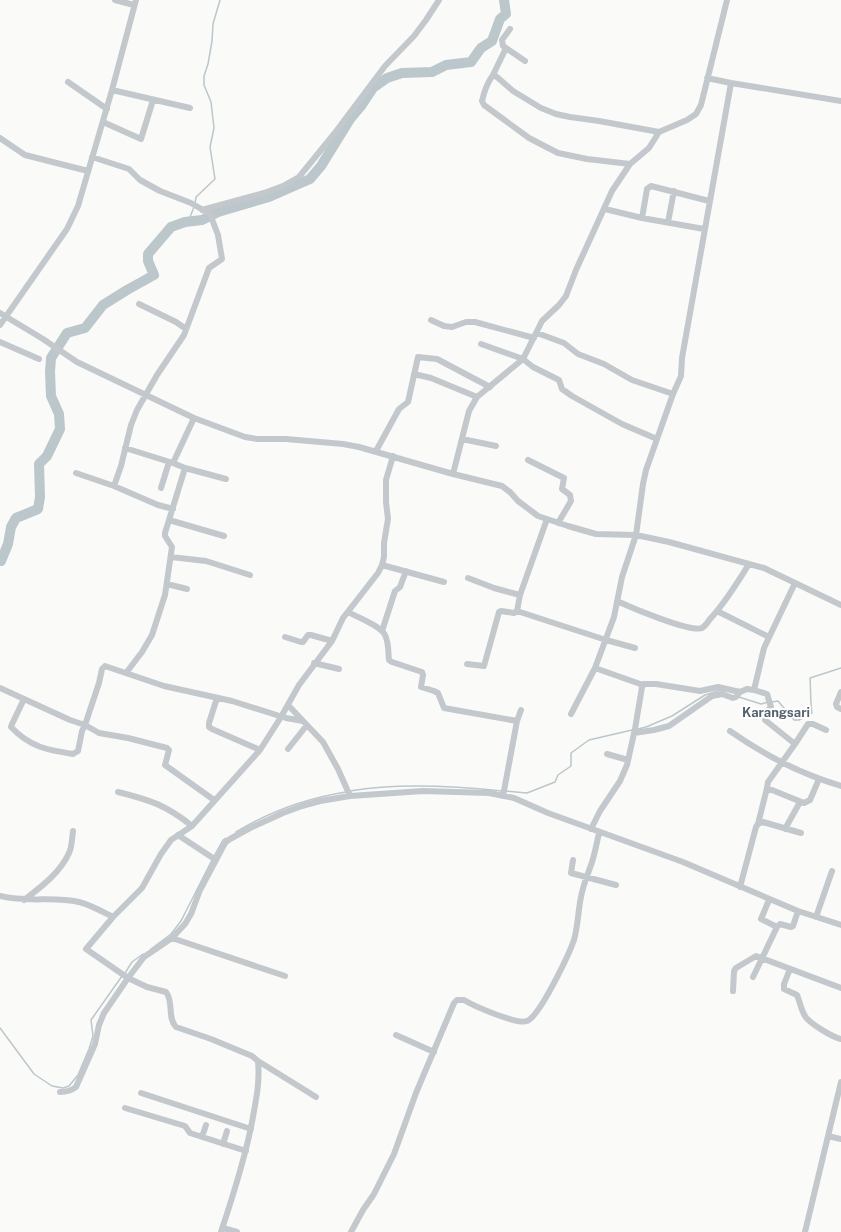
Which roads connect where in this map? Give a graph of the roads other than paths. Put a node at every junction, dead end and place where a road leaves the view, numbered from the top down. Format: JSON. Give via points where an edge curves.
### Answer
{"nodes":[{"id":1,"x":115,"y":0,"type":"edge"},
{"id":2,"x":439,"y":0,"type":"edge"},
{"id":3,"x":727,"y":0,"type":"edge"},
{"id":4,"x":135,"y":3,"type":"edge"},
{"id":5,"x":510,"y":29,"type":"dead end"},
{"id":6,"x":506,"y":48,"type":"junction"},
{"id":7,"x":525,"y":60,"type":"dead end"},
{"id":8,"x":493,"y":75,"type":"junction"},
{"id":9,"x":707,"y":78,"type":"junction"},
{"id":10,"x":68,"y":82,"type":"dead end"},
{"id":11,"x":731,"y":83,"type":"junction"},
{"id":12,"x":112,"y":90,"type":"junction"},
{"id":13,"x":153,"y":100,"type":"junction"},
{"id":14,"x":841,"y":101,"type":"edge"},
{"id":15,"x":190,"y":108,"type":"dead end"},
{"id":16,"x":107,"y":109,"type":"junction"},
{"id":17,"x":103,"y":122,"type":"junction"},
{"id":18,"x":659,"y":132,"type":"junction"},
{"id":19,"x":0,"y":138,"type":"edge"},
{"id":20,"x":92,"y":157,"type":"junction"},
{"id":21,"x":630,"y":164,"type":"junction"},
{"id":22,"x":88,"y":171,"type":"junction"},
{"id":23,"x":674,"y":191,"type":"junction"},
{"id":24,"x":709,"y":201,"type":"junction"},
{"id":25,"x":605,"y":208,"type":"junction"},
{"id":26,"x":201,"y":209,"type":"junction"},
{"id":27,"x":642,"y":218,"type":"junction"},
{"id":28,"x":668,"y":222,"type":"junction"},
{"id":29,"x":704,"y":229,"type":"junction"},
{"id":30,"x":139,"y":304,"type":"dead end"},
{"id":31,"x":3,"y":314,"type":"edge"},
{"id":32,"x":431,"y":320,"type":"dead end"},
{"id":33,"x":0,"y":325,"type":"edge"},
{"id":34,"x":186,"y":329,"type":"junction"},
{"id":35,"x":536,"y":335,"type":"junction"},
{"id":36,"x":0,"y":342,"type":"edge"},
{"id":37,"x":481,"y":344,"type":"dead end"},
{"id":38,"x":39,"y":359,"type":"dead end"},
{"id":39,"x":523,"y":359,"type":"junction"},
{"id":40,"x":414,"y":374,"type":"junction"},
{"id":41,"x":490,"y":387,"type":"junction"},
{"id":42,"x":145,"y":394,"type":"junction"},
{"id":43,"x":673,"y":394,"type":"junction"},
{"id":44,"x":477,"y":398,"type":"junction"},
{"id":45,"x":194,"y":418,"type":"junction"},
{"id":46,"x":462,"y":439,"type":"junction"},
{"id":47,"x":657,"y":439,"type":"junction"},
{"id":48,"x":496,"y":446,"type":"dead end"},
{"id":49,"x":125,"y":448,"type":"junction"},
{"id":50,"x":376,"y":451,"type":"junction"},
{"id":51,"x":393,"y":456,"type":"junction"},
{"id":52,"x":528,"y":460,"type":"dead end"},
{"id":53,"x":171,"y":462,"type":"junction"},
{"id":54,"x":185,"y":468,"type":"junction"},
{"id":55,"x":76,"y":473,"type":"dead end"},
{"id":56,"x":453,"y":474,"type":"junction"},
{"id":57,"x":226,"y":479,"type":"dead end"},
{"id":58,"x":114,"y":486,"type":"junction"},
{"id":59,"x":161,"y":488,"type":"dead end"},
{"id":60,"x":173,"y":509,"type":"junction"},
{"id":61,"x":547,"y":519,"type":"junction"},
{"id":62,"x":169,"y":520,"type":"junction"},
{"id":63,"x":558,"y":523,"type":"junction"},
{"id":64,"x":636,"y":535,"type":"junction"},
{"id":65,"x":224,"y":536,"type":"dead end"},
{"id":66,"x":171,"y":556,"type":"junction"},
{"id":67,"x":750,"y":564,"type":"junction"},
{"id":68,"x":382,"y":565,"type":"junction"},
{"id":69,"x":406,"y":571,"type":"junction"},
{"id":70,"x":250,"y":576,"type":"dead end"},
{"id":71,"x":468,"y":578,"type":"dead end"},
{"id":72,"x":444,"y":582,"type":"dead end"},
{"id":73,"x":795,"y":583,"type":"junction"},
{"id":74,"x":167,"y":584,"type":"junction"},
{"id":75,"x":187,"y":589,"type":"dead end"},
{"id":76,"x":520,"y":595,"type":"junction"},
{"id":77,"x":617,"y":602,"type":"junction"},
{"id":78,"x":841,"y":605,"type":"edge"},
{"id":79,"x":517,"y":611,"type":"junction"},
{"id":80,"x":718,"y":611,"type":"junction"},
{"id":81,"x":348,"y":612,"type":"junction"},
{"id":82,"x":382,"y":630,"type":"junction"},
{"id":83,"x":284,"y":637,"type":"dead end"},
{"id":84,"x":769,"y":637,"type":"junction"},
{"id":85,"x":606,"y":640,"type":"junction"},
{"id":86,"x":332,"y":641,"type":"junction"},
{"id":87,"x":635,"y":648,"type":"dead end"},
{"id":88,"x":314,"y":663,"type":"junction"},
{"id":89,"x":467,"y":664,"type":"dead end"},
{"id":90,"x":595,"y":668,"type":"junction"},
{"id":91,"x":339,"y":669,"type":"dead end"},
{"id":92,"x":126,"y":673,"type":"junction"},
{"id":93,"x":643,"y":685,"type":"junction"},
{"id":94,"x":0,"y":688,"type":"edge"},
{"id":95,"x":754,"y":690,"type":"junction"},
{"id":96,"x":718,"y":691,"type":"junction"},
{"id":97,"x":841,"y":692,"type":"edge"},
{"id":98,"x":217,"y":698,"type":"junction"},
{"id":99,"x":24,"y":699,"type":"junction"},
{"id":100,"x":288,"y":705,"type":"junction"},
{"id":101,"x":841,"y":709,"type":"edge"},
{"id":102,"x":521,"y":710,"type":"dead end"},
{"id":103,"x":571,"y":714,"type":"dead end"},
{"id":104,"x":281,"y":717,"type":"junction"},
{"id":105,"x":517,"y":721,"type":"junction"},
{"id":106,"x":305,"y":723,"type":"junction"},
{"id":107,"x":85,"y":725,"type":"junction"},
{"id":108,"x":826,"y":730,"type":"dead end"},
{"id":109,"x":634,"y":731,"type":"junction"},
{"id":110,"x":730,"y":731,"type":"dead end"},
{"id":111,"x":795,"y":744,"type":"junction"},
{"id":112,"x":260,"y":750,"type":"junction"},
{"id":113,"x":288,"y":750,"type":"dead end"},
{"id":114,"x":607,"y":754,"type":"dead end"},
{"id":115,"x":628,"y":760,"type":"junction"},
{"id":116,"x":782,"y":764,"type":"junction"},
{"id":117,"x":819,"y":779,"type":"junction"},
{"id":118,"x":841,"y":786,"type":"edge"},
{"id":119,"x":767,"y":788,"type":"junction"},
{"id":120,"x":118,"y":792,"type":"dead end"},
{"id":121,"x":349,"y":792,"type":"junction"},
{"id":122,"x":503,"y":792,"type":"junction"},
{"id":123,"x":214,"y":800,"type":"junction"},
{"id":124,"x":800,"y":802,"type":"junction"},
{"id":125,"x":758,"y":824,"type":"junction"},
{"id":126,"x":192,"y":826,"type":"junction"},
{"id":127,"x":784,"y":829,"type":"junction"},
{"id":128,"x":591,"y":830,"type":"junction"},
{"id":129,"x":73,"y":831,"type":"dead end"},
{"id":130,"x":600,"y":833,"type":"junction"},
{"id":131,"x":800,"y":833,"type":"dead end"},
{"id":132,"x":178,"y":835,"type":"junction"},
{"id":133,"x":213,"y":859,"type":"junction"},
{"id":134,"x":573,"y":860,"type":"dead end"},
{"id":135,"x":832,"y":871,"type":"dead end"},
{"id":136,"x":587,"y":877,"type":"junction"},
{"id":137,"x":616,"y":885,"type":"dead end"},
{"id":138,"x":740,"y":887,"type":"junction"},
{"id":139,"x":0,"y":896,"type":"edge"},
{"id":140,"x":24,"y":900,"type":"junction"},
{"id":141,"x":769,"y":900,"type":"junction"},
{"id":142,"x":798,"y":911,"type":"junction"},
{"id":143,"x":113,"y":917,"type":"junction"},
{"id":144,"x":816,"y":917,"type":"junction"},
{"id":145,"x":841,"y":925,"type":"edge"},
{"id":146,"x":777,"y":927,"type":"junction"},
{"id":147,"x":172,"y":938,"type":"junction"},
{"id":148,"x":762,"y":958,"type":"junction"},
{"id":149,"x":790,"y":970,"type":"junction"},
{"id":150,"x":125,"y":976,"type":"junction"},
{"id":151,"x":285,"y":976,"type":"dead end"},
{"id":152,"x":753,"y":977,"type":"dead end"},
{"id":153,"x":841,"y":988,"type":"edge"},
{"id":154,"x":733,"y":991,"type":"dead end"},
{"id":155,"x":396,"y":1035,"type":"dead end"},
{"id":156,"x":841,"y":1039,"type":"edge"},
{"id":157,"x":434,"y":1052,"type":"junction"},
{"id":158,"x":258,"y":1061,"type":"junction"},
{"id":159,"x":841,"y":1082,"type":"edge"},
{"id":160,"x":60,"y":1092,"type":"dead end"},
{"id":161,"x":141,"y":1093,"type":"dead end"},
{"id":162,"x":839,"y":1095,"type":"edge"},
{"id":163,"x":316,"y":1097,"type":"dead end"},
{"id":164,"x":125,"y":1108,"type":"dead end"},
{"id":165,"x":206,"y":1125,"type":"dead end"},
{"id":166,"x":251,"y":1129,"type":"junction"},
{"id":167,"x":227,"y":1131,"type":"dead end"},
{"id":168,"x":828,"y":1136,"type":"junction"},
{"id":169,"x":202,"y":1137,"type":"junction"},
{"id":170,"x":841,"y":1139,"type":"edge"},
{"id":171,"x":223,"y":1144,"type":"junction"},
{"id":172,"x":246,"y":1151,"type":"junction"},
{"id":173,"x":222,"y":1230,"type":"edge"},
{"id":174,"x":237,"y":1232,"type":"edge"},
{"id":175,"x":351,"y":1232,"type":"edge"},
{"id":176,"x":805,"y":1232,"type":"edge"}],
"edges":[{"from":1,"to":4,"type":"street"},
{"from":2,"to":26,"type":"street","via":[[414,36],[385,66],[298,177],[264,193]]},
{"from":3,"to":9,"type":"street"},
{"from":4,"to":12,"type":"street"},
{"from":5,"to":6,"type":"street","via":[[502,40]]},
{"from":6,"to":7,"type":"street"},
{"from":6,"to":8,"type":"street"},
{"from":8,"to":18,"type":"street","via":[[513,91],[556,114]]},
{"from":8,"to":21,"type":"street","via":[[483,95],[484,105],[529,138],[558,153]]},
{"from":9,"to":11,"type":"street"},
{"from":9,"to":18,"type":"street","via":[[701,105],[696,114]]},
{"from":10,"to":16,"type":"street"},
{"from":11,"to":14,"type":"street"},
{"from":11,"to":24,"type":"street"},
{"from":12,"to":13,"type":"street"},
{"from":12,"to":16,"type":"street"},
{"from":13,"to":15,"type":"street"},
{"from":13,"to":17,"type":"street","via":[[141,139]]},
{"from":16,"to":17,"type":"street"},
{"from":17,"to":20,"type":"street"},
{"from":18,"to":21,"type":"street","via":[[649,148]]},
{"from":19,"to":22,"type":"street","via":[[25,155]]},
{"from":20,"to":22,"type":"street"},
{"from":20,"to":26,"type":"street","via":[[129,170],[140,180],[160,191]]},
{"from":21,"to":25,"type":"street","via":[[612,191]]},
{"from":22,"to":31,"type":"street","via":[[78,206],[67,229]]},
{"from":23,"to":24,"type":"street"},
{"from":23,"to":27,"type":"street","via":[[648,187]]},
{"from":23,"to":28,"type":"street"},
{"from":24,"to":29,"type":"street"},
{"from":25,"to":27,"type":"street"},
{"from":25,"to":35,"type":"street","via":[[566,296],[542,321]]},
{"from":26,"to":34,"type":"street","via":[[211,216],[218,235],[222,259],[209,268]]},
{"from":27,"to":28,"type":"street"},
{"from":28,"to":29,"type":"street"},
{"from":29,"to":43,"type":"street","via":[[681,376]]},
{"from":30,"to":34,"type":"street"},
{"from":31,"to":33,"type":"street"},
{"from":31,"to":42,"type":"street","via":[[78,362]]},
{"from":32,"to":35,"type":"street","via":[[452,327],[475,322]]},
{"from":34,"to":42,"type":"street"},
{"from":35,"to":39,"type":"street"},
{"from":35,"to":43,"type":"street","via":[[564,343],[578,354],[604,364],[632,380]]},
{"from":36,"to":38,"type":"street"},
{"from":37,"to":39,"type":"street"},
{"from":39,"to":41,"type":"street"},
{"from":39,"to":47,"type":"street","via":[[559,380],[562,388],[572,396],[622,424]]},
{"from":40,"to":41,"type":"street","via":[[418,357],[428,357],[437,359]]},
{"from":40,"to":44,"type":"street","via":[[431,378]]},
{"from":40,"to":50,"type":"street","via":[[408,402],[399,409]]},
{"from":41,"to":44,"type":"street"},
{"from":42,"to":45,"type":"street"},
{"from":42,"to":49,"type":"street","via":[[131,425]]},
{"from":43,"to":47,"type":"street"},
{"from":44,"to":46,"type":"street","via":[[469,411]]},
{"from":45,"to":50,"type":"street","via":[[251,438],[343,444]]},
{"from":45,"to":53,"type":"street"},
{"from":46,"to":48,"type":"street"},
{"from":46,"to":56,"type":"street"},
{"from":47,"to":64,"type":"street","via":[[646,470]]},
{"from":49,"to":53,"type":"street"},
{"from":49,"to":58,"type":"street"},
{"from":50,"to":51,"type":"street"},
{"from":51,"to":56,"type":"street"},
{"from":51,"to":68,"type":"street","via":[[386,480],[388,518]]},
{"from":52,"to":63,"type":"street","via":[[564,478],[562,489],[570,495],[571,501]]},
{"from":53,"to":54,"type":"street"},
{"from":53,"to":59,"type":"street"},
{"from":54,"to":57,"type":"street"},
{"from":54,"to":60,"type":"street"},
{"from":55,"to":58,"type":"street"},
{"from":56,"to":61,"type":"street","via":[[502,486],[523,505]]},
{"from":58,"to":60,"type":"street"},
{"from":60,"to":62,"type":"street"},
{"from":61,"to":63,"type":"street"},
{"from":61,"to":76,"type":"street"},
{"from":62,"to":65,"type":"street"},
{"from":62,"to":66,"type":"street","via":[[165,536],[172,547]]},
{"from":63,"to":64,"type":"street","via":[[596,534]]},
{"from":64,"to":67,"type":"street"},
{"from":64,"to":77,"type":"street","via":[[622,577]]},
{"from":66,"to":70,"type":"street","via":[[206,561]]},
{"from":66,"to":74,"type":"street"},
{"from":67,"to":73,"type":"street"},
{"from":67,"to":80,"type":"street"},
{"from":68,"to":69,"type":"street"},
{"from":68,"to":81,"type":"street"},
{"from":69,"to":72,"type":"street"},
{"from":69,"to":82,"type":"street","via":[[400,587],[395,591]]},
{"from":71,"to":76,"type":"street"},
{"from":73,"to":78,"type":"street"},
{"from":73,"to":84,"type":"street"},
{"from":74,"to":75,"type":"street"},
{"from":74,"to":92,"type":"street","via":[[152,635]]},
{"from":76,"to":79,"type":"street"},
{"from":77,"to":80,"type":"street","via":[[697,629],[702,628]]},
{"from":77,"to":85,"type":"street"},
{"from":79,"to":85,"type":"street"},
{"from":79,"to":89,"type":"street","via":[[499,612],[484,666]]},
{"from":80,"to":84,"type":"street"},
{"from":81,"to":82,"type":"street"},
{"from":81,"to":86,"type":"street"},
{"from":82,"to":105,"type":"street","via":[[388,642],[389,660],[422,672],[421,686],[438,693],[444,708]]},
{"from":83,"to":86,"type":"street","via":[[303,642],[311,635]]},
{"from":84,"to":95,"type":"street","via":[[760,659]]},
{"from":85,"to":87,"type":"street"},
{"from":85,"to":90,"type":"street"},
{"from":86,"to":88,"type":"street"},
{"from":88,"to":91,"type":"street"},
{"from":88,"to":100,"type":"street","via":[[298,685]]},
{"from":90,"to":93,"type":"street"},
{"from":90,"to":103,"type":"street"},
{"from":92,"to":98,"type":"street","via":[[164,686]]},
{"from":92,"to":107,"type":"street","via":[[105,666],[102,669]]},
{"from":93,"to":96,"type":"street","via":[[650,683],[700,691]]},
{"from":93,"to":109,"type":"street"},
{"from":94,"to":99,"type":"street"},
{"from":95,"to":96,"type":"street","via":[[747,690],[733,698]]},
{"from":95,"to":111,"type":"street","via":[[768,697],[771,707],[765,717]]},
{"from":96,"to":109,"type":"street","via":[[669,726]]},
{"from":97,"to":101,"type":"street","via":[[836,704]]},
{"from":98,"to":104,"type":"street"},
{"from":98,"to":112,"type":"street","via":[[209,727]]},
{"from":99,"to":107,"type":"street"},
{"from":99,"to":107,"type":"street","via":[[11,726],[37,747],[76,753]]},
{"from":100,"to":104,"type":"street"},
{"from":100,"to":106,"type":"street"},
{"from":102,"to":105,"type":"street"},
{"from":104,"to":106,"type":"street"},
{"from":104,"to":112,"type":"street"},
{"from":105,"to":122,"type":"street"},
{"from":106,"to":113,"type":"street"},
{"from":106,"to":121,"type":"street","via":[[323,742]]},
{"from":107,"to":123,"type":"street","via":[[99,733],[167,748],[169,752],[165,765]]},
{"from":108,"to":111,"type":"street","via":[[808,724]]},
{"from":109,"to":115,"type":"street"},
{"from":110,"to":116,"type":"street"},
{"from":111,"to":116,"type":"street"},
{"from":112,"to":123,"type":"street"},
{"from":114,"to":115,"type":"street"},
{"from":115,"to":128,"type":"street","via":[[620,781]]},
{"from":116,"to":117,"type":"street"},
{"from":116,"to":119,"type":"street","via":[[768,782]]},
{"from":117,"to":118,"type":"street"},
{"from":117,"to":124,"type":"street","via":[[810,800]]},
{"from":119,"to":124,"type":"street"},
{"from":119,"to":125,"type":"street"},
{"from":120,"to":126,"type":"street","via":[[159,804]]},
{"from":121,"to":122,"type":"street"},
{"from":121,"to":133,"type":"street","via":[[302,806],[250,828],[230,839]]},
{"from":122,"to":128,"type":"street"},
{"from":123,"to":126,"type":"street"},
{"from":124,"to":127,"type":"street"},
{"from":125,"to":127,"type":"street","via":[[763,822]]},
{"from":125,"to":138,"type":"street"},
{"from":126,"to":132,"type":"street"},
{"from":127,"to":131,"type":"street"},
{"from":128,"to":130,"type":"street"},
{"from":129,"to":140,"type":"street","via":[[69,852],[58,868],[45,883]]},
{"from":130,"to":136,"type":"street"},
{"from":130,"to":138,"type":"street","via":[[683,862]]},
{"from":132,"to":133,"type":"street"},
{"from":132,"to":143,"type":"street","via":[[167,845],[142,888]]},
{"from":133,"to":147,"type":"street","via":[[188,919]]},
{"from":134,"to":136,"type":"street","via":[[571,873]]},
{"from":135,"to":144,"type":"street"},
{"from":136,"to":137,"type":"street"},
{"from":136,"to":157,"type":"street","via":[[572,946],[557,977],[531,1018],[522,1022],[464,1000],[457,1000]]},
{"from":138,"to":141,"type":"street"},
{"from":139,"to":140,"type":"street"},
{"from":140,"to":143,"type":"street","via":[[79,902]]},
{"from":141,"to":142,"type":"street"},
{"from":141,"to":146,"type":"street","via":[[761,919]]},
{"from":142,"to":144,"type":"street"},
{"from":142,"to":146,"type":"street","via":[[793,926],[780,924]]},
{"from":143,"to":150,"type":"street","via":[[86,949]]},
{"from":144,"to":145,"type":"street"},
{"from":146,"to":148,"type":"street"},
{"from":147,"to":150,"type":"street","via":[[144,957]]},
{"from":147,"to":151,"type":"street"},
{"from":148,"to":149,"type":"street"},
{"from":148,"to":152,"type":"street"},
{"from":148,"to":154,"type":"street","via":[[756,956],[736,968]]},
{"from":149,"to":153,"type":"street"},
{"from":149,"to":156,"type":"street","via":[[784,989],[797,995],[810,1022],[831,1036]]},
{"from":150,"to":158,"type":"street","via":[[147,987],[166,992],[170,1000],[172,1023],[176,1027],[211,1039]]},
{"from":150,"to":160,"type":"street","via":[[104,1013],[95,1044],[76,1087]]},
{"from":155,"to":157,"type":"street"},
{"from":157,"to":175,"type":"street","via":[[394,1154]]},
{"from":158,"to":163,"type":"street"},
{"from":158,"to":166,"type":"street","via":[[260,1078]]},
{"from":159,"to":162,"type":"street"},
{"from":161,"to":166,"type":"street"},
{"from":162,"to":168,"type":"street"},
{"from":164,"to":169,"type":"street","via":[[185,1126],[190,1133]]},
{"from":165,"to":169,"type":"street"},
{"from":166,"to":172,"type":"street"},
{"from":167,"to":171,"type":"street"},
{"from":168,"to":170,"type":"street"},
{"from":168,"to":176,"type":"street"},
{"from":169,"to":171,"type":"street"},
{"from":171,"to":172,"type":"street"},
{"from":172,"to":173,"type":"street"},
{"from":173,"to":174,"type":"street"}]}
